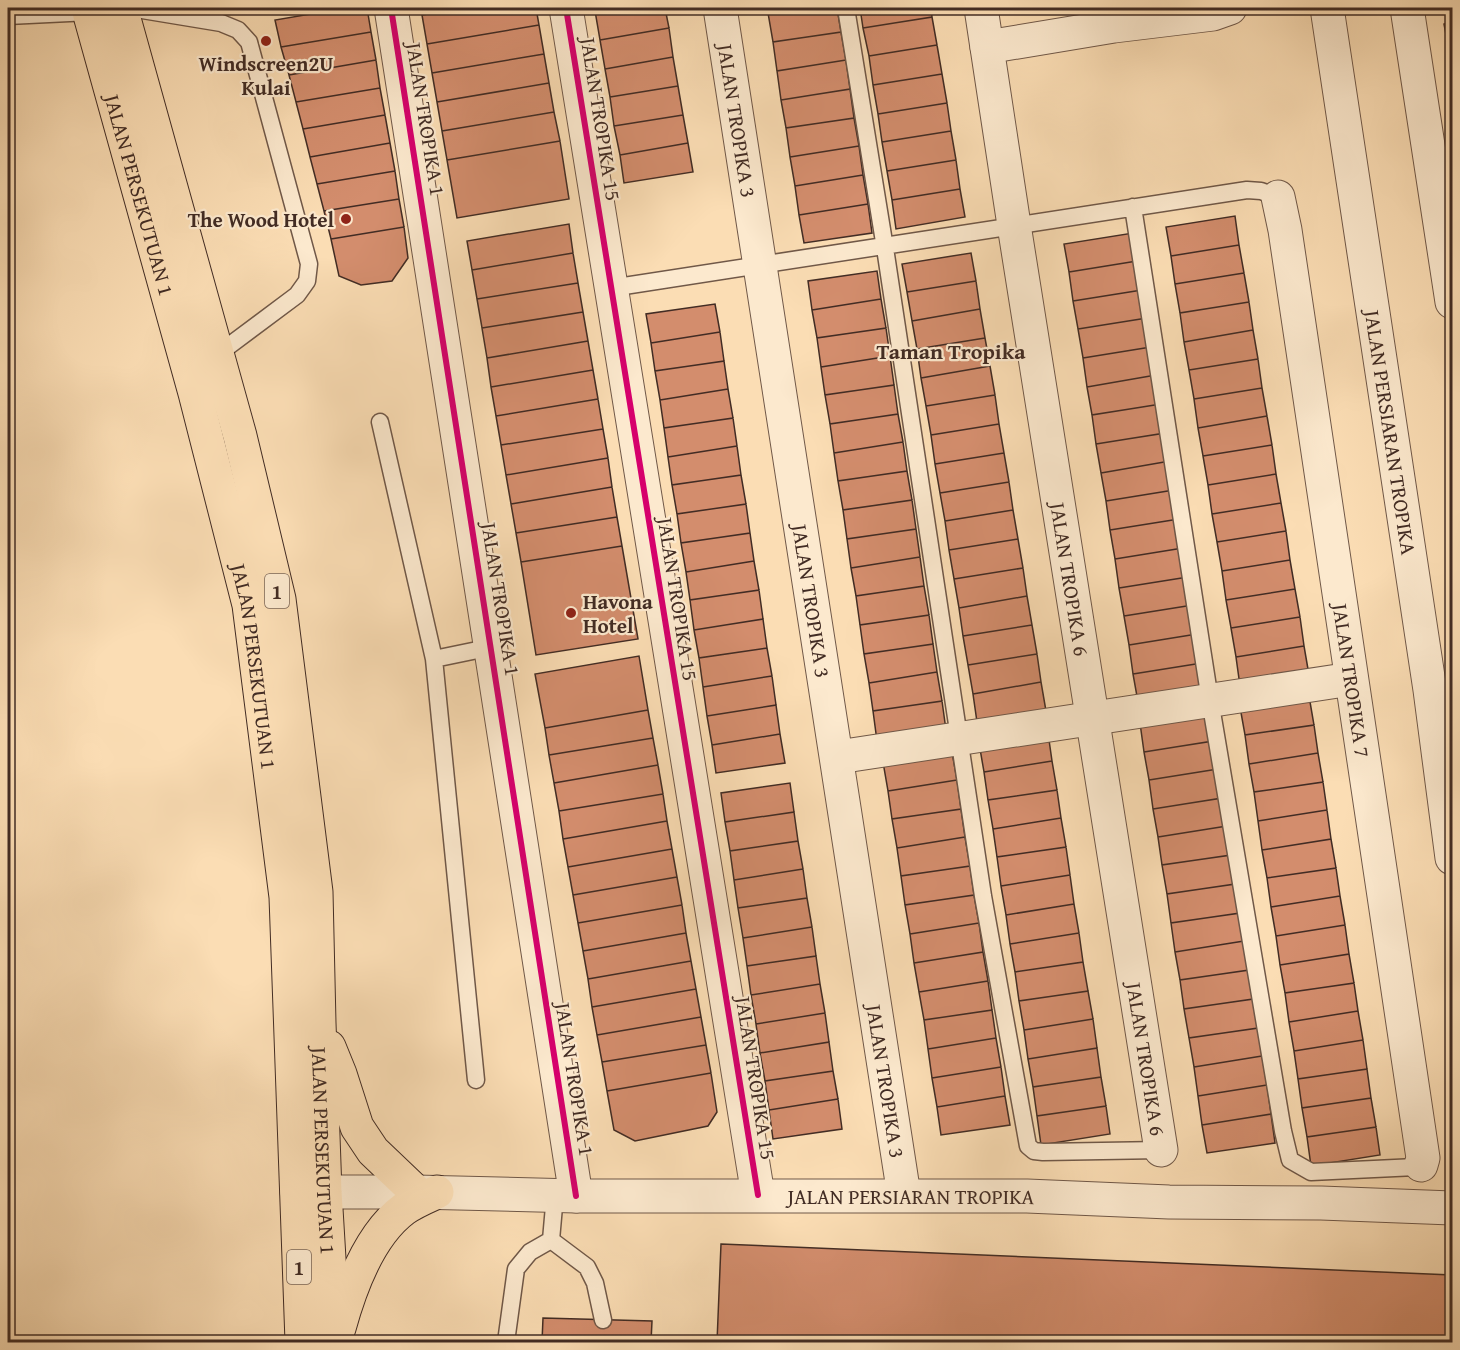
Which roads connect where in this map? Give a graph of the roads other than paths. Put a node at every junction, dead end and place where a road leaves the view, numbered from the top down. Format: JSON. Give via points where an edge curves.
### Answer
{"nodes":[{"id":1,"x":130,"y":8,"type":"edge"},
{"id":2,"x":392,"y":8,"type":"edge"},
{"id":3,"x":567,"y":8,"type":"edge"},
{"id":4,"x":720,"y":8,"type":"edge"},
{"id":5,"x":846,"y":8,"type":"edge"},
{"id":6,"x":981,"y":8,"type":"edge"},
{"id":7,"x":1230,"y":8,"type":"edge"},
{"id":8,"x":1327,"y":8,"type":"edge"},
{"id":9,"x":1407,"y":8,"type":"edge"},
{"id":10,"x":100,"y":9,"type":"edge"},
{"id":11,"x":8,"y":16,"type":"edge"},
{"id":12,"x":1113,"y":17,"type":"edge"},
{"id":13,"x":987,"y":47,"type":"junction"},
{"id":14,"x":1278,"y":197,"type":"joint"},
{"id":15,"x":1133,"y":207,"type":"junction"},
{"id":16,"x":1014,"y":225,"type":"junction"},
{"id":17,"x":885,"y":248,"type":"junction"},
{"id":18,"x":761,"y":265,"type":"junction"},
{"id":19,"x":611,"y":288,"type":"junction"},
{"id":20,"x":1452,"y":302,"type":"edge"},
{"id":21,"x":218,"y":354,"type":"junction"},
{"id":22,"x":380,"y":422,"type":"dead end"},
{"id":23,"x":492,"y":647,"type":"junction"},
{"id":24,"x":434,"y":659,"type":"junction"},
{"id":25,"x":1351,"y":679,"type":"junction"},
{"id":26,"x":1441,"y":688,"type":"edge"},
{"id":27,"x":1210,"y":700,"type":"junction"},
{"id":28,"x":1093,"y":718,"type":"junction"},
{"id":29,"x":959,"y":739,"type":"junction"},
{"id":30,"x":837,"y":757,"type":"junction"},
{"id":31,"x":1452,"y":858,"type":"edge"},
{"id":32,"x":319,"y":1023,"type":"junction"},
{"id":33,"x":476,"y":1080,"type":"dead end"},
{"id":34,"x":1161,"y":1150,"type":"joint"},
{"id":35,"x":1421,"y":1165,"type":"joint"},
{"id":36,"x":310,"y":1192,"type":"junction"},
{"id":37,"x":427,"y":1192,"type":"junction"},
{"id":38,"x":758,"y":1195,"type":"junction"},
{"id":39,"x":904,"y":1195,"type":"junction"},
{"id":40,"x":566,"y":1196,"type":"junction"},
{"id":41,"x":1452,"y":1208,"type":"edge"},
{"id":42,"x":551,"y":1240,"type":"junction"},
{"id":43,"x":603,"y":1320,"type":"dead end"},
{"id":44,"x":302,"y":1342,"type":"edge"},
{"id":45,"x":335,"y":1342,"type":"edge"},
{"id":46,"x":506,"y":1342,"type":"edge"}],
"edges":[{"from":1,"to":21,"type":"lane","via":[[221,23],[238,30],[249,42],[309,264],[307,281],[297,295]]},
{"from":2,"to":23,"type":"street","name":"JALAN TROPIKA 1"},
{"from":3,"to":19,"type":"street","name":"JALAN TROPIKA 15"},
{"from":4,"to":18,"type":"street","name":"JALAN TROPIKA 3"},
{"from":5,"to":17,"type":"lane"},
{"from":6,"to":13,"type":"street","name":"JALAN TROPIKA 6"},
{"from":7,"to":12,"type":"street","via":[[1212,14]]},
{"from":8,"to":26,"type":"street","name":"JALAN PERSIARAN TROPIKA"},
{"from":9,"to":20,"type":"street"},
{"from":10,"to":11,"type":"lane"},
{"from":10,"to":21,"type":"highway","name":"JALAN PERSEKUTUAN 1","number":"1"},
{"from":10,"to":36,"type":"highway","name":"JALAN PERSEKUTUAN 1","number":"1","via":[[249,605],[286,897]]},
{"from":12,"to":13,"type":"street"},
{"from":13,"to":16,"type":"street","name":"JALAN TROPIKA 6"},
{"from":14,"to":15,"type":"lane","via":[[1247,190]]},
{"from":14,"to":25,"type":"street","name":"JALAN TROPIKA 7"},
{"from":15,"to":16,"type":"lane"},
{"from":15,"to":27,"type":"lane"},
{"from":16,"to":17,"type":"lane"},
{"from":16,"to":28,"type":"street","name":"JALAN TROPIKA 6"},
{"from":17,"to":18,"type":"lane"},
{"from":17,"to":29,"type":"lane"},
{"from":18,"to":19,"type":"lane"},
{"from":18,"to":30,"type":"street","name":"JALAN TROPIKA 3"},
{"from":19,"to":38,"type":"street","name":"JALAN TROPIKA 15"},
{"from":21,"to":32,"type":"highway","name":"JALAN PERSEKUTUAN 1","number":"1","via":[[279,599],[316,892]]},
{"from":22,"to":24,"type":"lane"},
{"from":23,"to":24,"type":"lane"},
{"from":23,"to":40,"type":"street","name":"JALAN TROPIKA 1"},
{"from":24,"to":33,"type":"lane"},
{"from":25,"to":27,"type":"street"},
{"from":25,"to":35,"type":"street","name":"JALAN TROPIKA 7"},
{"from":26,"to":31,"type":"street","name":"JALAN PERSIARAN TROPIKA"},
{"from":27,"to":28,"type":"street"},
{"from":27,"to":35,"type":"lane","via":[[1290,1160],[1311,1172]]},
{"from":28,"to":29,"type":"street"},
{"from":28,"to":34,"type":"street","name":"JALAN TROPIKA 6"},
{"from":29,"to":30,"type":"street"},
{"from":29,"to":34,"type":"lane","via":[[1028,1146],[1043,1152]]},
{"from":30,"to":39,"type":"street","name":"JALAN TROPIKA 3"},
{"from":32,"to":36,"type":"highway","name":"JALAN PERSEKUTUAN 1","number":"1"},
{"from":32,"to":37,"type":"highway","via":[[357,1127],[373,1151]]},
{"from":36,"to":37,"type":"street","name":"JALAN PERSIARAN TROPIKA"},
{"from":36,"to":44,"type":"highway","name":"JALAN PERSEKUTUAN 1","number":"1"},
{"from":36,"to":45,"type":"highway","name":"JALAN PERSEKUTUAN 1","number":"1"},
{"from":37,"to":40,"type":"street","name":"JALAN PERSIARAN TROPIKA"},
{"from":37,"to":45,"type":"highway","via":[[402,1210],[363,1260]]},
{"from":38,"to":39,"type":"street","name":"JALAN PERSIARAN TROPIKA"},
{"from":38,"to":40,"type":"street","name":"JALAN PERSIARAN TROPIKA"},
{"from":39,"to":41,"type":"street","name":"JALAN PERSIARAN TROPIKA"},
{"from":40,"to":42,"type":"lane"},
{"from":42,"to":43,"type":"lane","via":[[587,1267],[595,1283]]},
{"from":42,"to":46,"type":"lane","via":[[530,1252],[516,1269]]}]}
